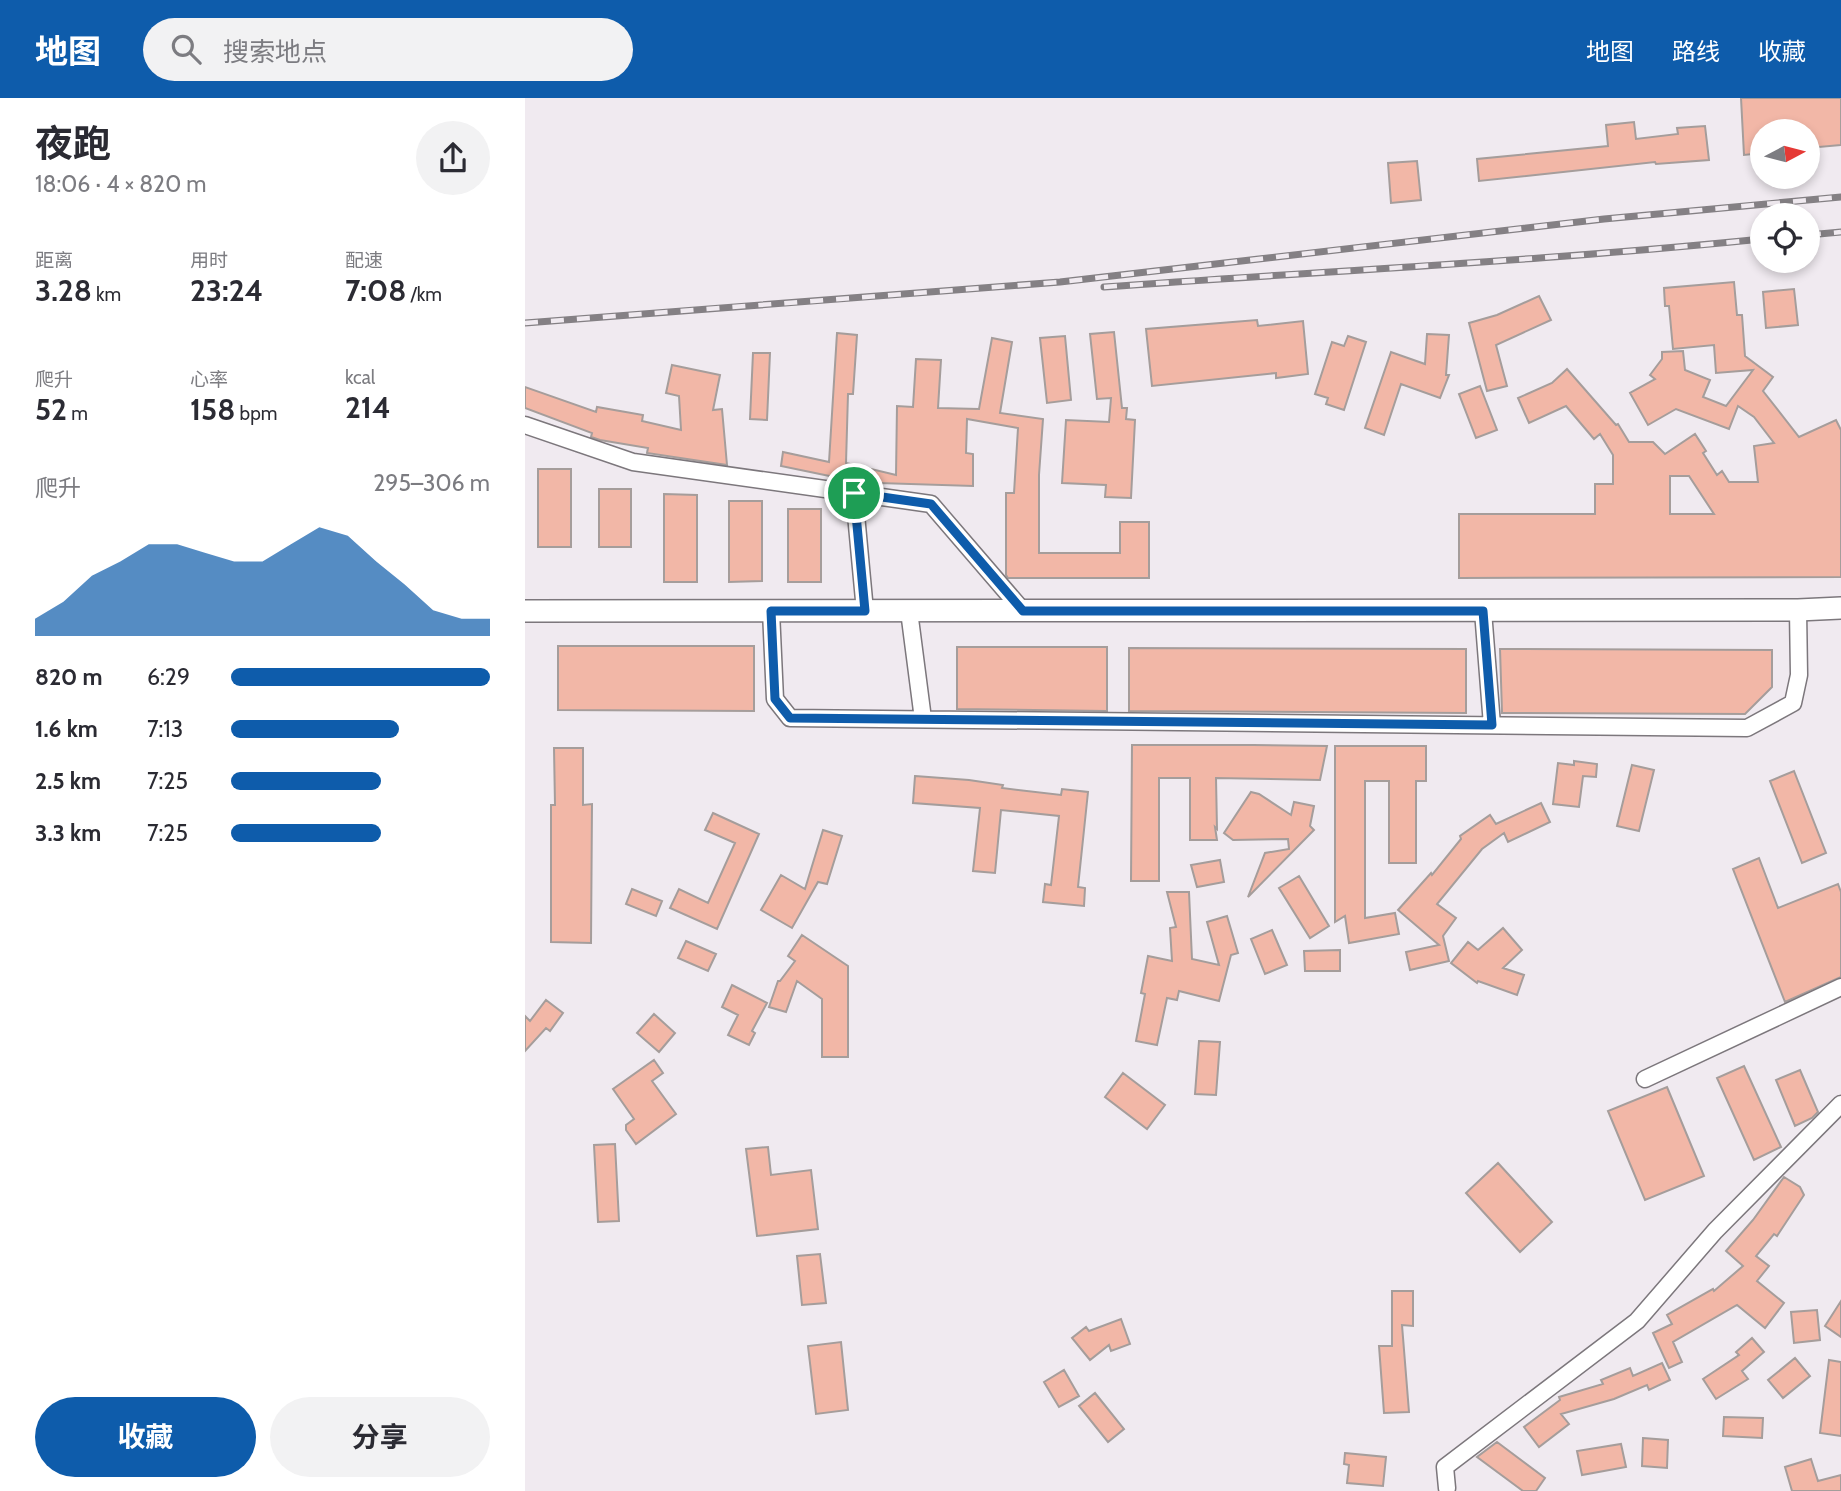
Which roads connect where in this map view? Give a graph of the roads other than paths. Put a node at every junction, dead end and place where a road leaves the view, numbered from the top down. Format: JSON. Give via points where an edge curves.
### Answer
{"nodes":[{"id":1,"x":525,"y":425,"type":"edge"},
{"id":2,"x":854,"y":493,"type":"junction"},
{"id":3,"x":1841,"y":608,"type":"edge"},
{"id":4,"x":1798,"y":610,"type":"junction"},
{"id":5,"x":525,"y":611,"type":"edge"},
{"id":6,"x":771,"y":611,"type":"junction"},
{"id":7,"x":865,"y":611,"type":"junction"},
{"id":8,"x":909,"y":611,"type":"junction"},
{"id":9,"x":1023,"y":611,"type":"junction"},
{"id":10,"x":1483,"y":611,"type":"junction"},
{"id":11,"x":923,"y":719,"type":"junction"},
{"id":12,"x":1492,"y":725,"type":"junction"},
{"id":13,"x":1841,"y":987,"type":"edge"},
{"id":14,"x":1645,"y":1079,"type":"dead end"},
{"id":15,"x":1841,"y":1104,"type":"edge"},
{"id":16,"x":1447,"y":1488,"type":"dead end"}],
"edges":[{"from":1,"to":2,"type":"street","via":[[633,462]]},
{"from":2,"to":7,"type":"street"},
{"from":2,"to":9,"type":"street","via":[[931,504]]},
{"from":3,"to":4,"type":"main road"},
{"from":4,"to":10,"type":"main road"},
{"from":4,"to":12,"type":"street","via":[[1800,675],[1793,703],[1747,728]]},
{"from":5,"to":6,"type":"main road"},
{"from":6,"to":7,"type":"main road"},
{"from":6,"to":11,"type":"street","via":[[775,699],[790,718]]},
{"from":7,"to":8,"type":"main road"},
{"from":8,"to":9,"type":"main road"},
{"from":8,"to":11,"type":"street"},
{"from":9,"to":10,"type":"main road"},
{"from":10,"to":12,"type":"street"},
{"from":11,"to":12,"type":"street"},
{"from":13,"to":14,"type":"street"},
{"from":15,"to":16,"type":"street","via":[[1715,1231],[1637,1321],[1444,1467]]}]}
